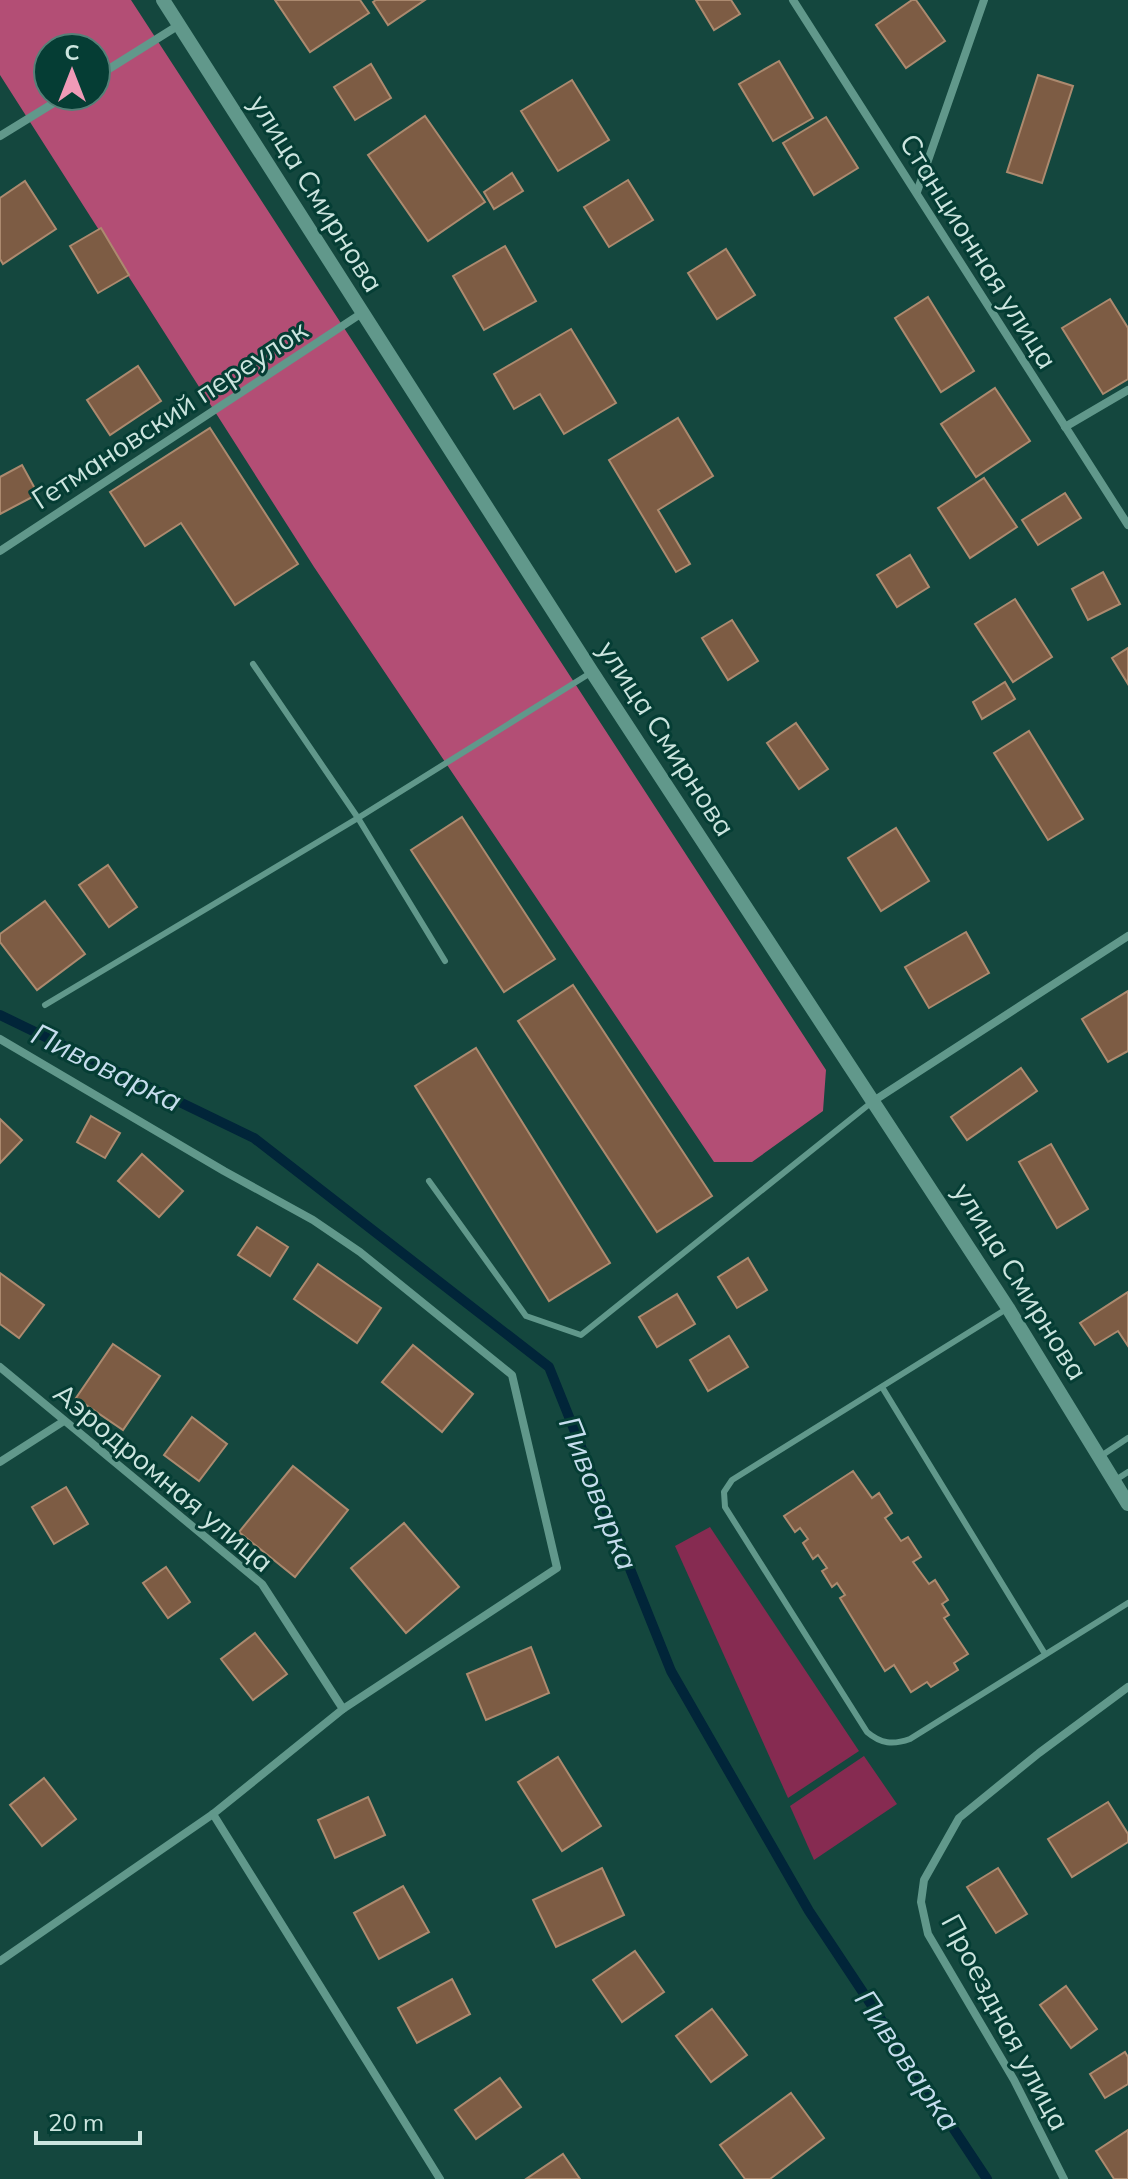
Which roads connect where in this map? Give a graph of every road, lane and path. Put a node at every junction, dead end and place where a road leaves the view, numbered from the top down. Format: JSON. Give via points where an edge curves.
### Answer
{"nodes":[{"id":1,"x":163,"y":0,"type":"edge"},
{"id":2,"x":793,"y":0,"type":"edge"},
{"id":3,"x":984,"y":0,"type":"edge"},
{"id":4,"x":179,"y":25,"type":"junction"},
{"id":5,"x":112,"y":67,"type":"edge"},
{"id":6,"x":39,"y":112,"type":"edge"},
{"id":7,"x":0,"y":136,"type":"edge"},
{"id":8,"x":917,"y":192,"type":"junction"},
{"id":9,"x":362,"y":313,"type":"junction"},
{"id":10,"x":1128,"y":390,"type":"edge"},
{"id":11,"x":1065,"y":427,"type":"junction"},
{"id":12,"x":1128,"y":525,"type":"edge"},
{"id":13,"x":0,"y":551,"type":"edge"},
{"id":14,"x":253,"y":664,"type":"dead end"},
{"id":15,"x":592,"y":672,"type":"junction"},
{"id":16,"x":358,"y":818,"type":"junction"},
{"id":17,"x":1128,"y":936,"type":"edge"},
{"id":18,"x":445,"y":961,"type":"dead end"},
{"id":19,"x":45,"y":1005,"type":"dead end"},
{"id":20,"x":0,"y":1039,"type":"edge"},
{"id":21,"x":875,"y":1100,"type":"junction"},
{"id":22,"x":429,"y":1181,"type":"dead end"},
{"id":23,"x":1008,"y":1308,"type":"junction"},
{"id":24,"x":0,"y":1367,"type":"edge"},
{"id":25,"x":882,"y":1387,"type":"junction"},
{"id":26,"x":64,"y":1421,"type":"junction"},
{"id":27,"x":1128,"y":1438,"type":"edge"},
{"id":28,"x":1099,"y":1456,"type":"junction"},
{"id":29,"x":0,"y":1462,"type":"edge"},
{"id":30,"x":1128,"y":1472,"type":"edge"},
{"id":31,"x":1114,"y":1481,"type":"junction"},
{"id":32,"x":1128,"y":1504,"type":"edge"},
{"id":33,"x":1128,"y":1603,"type":"edge"},
{"id":34,"x":1045,"y":1654,"type":"junction"},
{"id":35,"x":1128,"y":1687,"type":"edge"},
{"id":36,"x":343,"y":1709,"type":"junction"},
{"id":37,"x":213,"y":1814,"type":"junction"},
{"id":38,"x":0,"y":1961,"type":"edge"},
{"id":39,"x":440,"y":2179,"type":"edge"},
{"id":40,"x":1064,"y":2179,"type":"edge"}],
"edges":[{"from":1,"to":4,"type":"street","name":"улица Смирнова"},
{"from":2,"to":8,"type":"street","name":"Станционная улица"},
{"from":3,"to":8,"type":"street"},
{"from":4,"to":5,"type":"street"},
{"from":4,"to":9,"type":"street","name":"улица Смирнова"},
{"from":6,"to":7,"type":"street"},
{"from":8,"to":11,"type":"street","name":"Станционная улица"},
{"from":9,"to":13,"type":"street","name":"Гетмановский переулок"},
{"from":9,"to":15,"type":"street","name":"улица Смирнова"},
{"from":10,"to":11,"type":"street"},
{"from":11,"to":12,"type":"street","name":"Станционная улица"},
{"from":14,"to":16,"type":"lane"},
{"from":15,"to":16,"type":"lane"},
{"from":15,"to":21,"type":"street","name":"улица Смирнова"},
{"from":16,"to":18,"type":"lane"},
{"from":16,"to":19,"type":"lane"},
{"from":17,"to":21,"type":"street"},
{"from":20,"to":36,"type":"street","via":[[313,1220],[512,1375],[557,1568]]},
{"from":21,"to":22,"type":"lane","via":[[581,1335],[526,1316]]},
{"from":21,"to":23,"type":"street","name":"улица Смирнова"},
{"from":23,"to":25,"type":"lane"},
{"from":23,"to":28,"type":"street","name":"улица Смирнова"},
{"from":24,"to":26,"type":"street","name":"Аэродромная улица"},
{"from":25,"to":34,"type":"lane"},
{"from":25,"to":34,"type":"lane","via":[[732,1480],[724,1492],[725,1507],[875,1739],[896,1744],[910,1739]]},
{"from":26,"to":29,"type":"street"},
{"from":26,"to":36,"type":"street","name":"Аэродромная улица","via":[[262,1584]]},
{"from":27,"to":28,"type":"lane"},
{"from":28,"to":31,"type":"street","name":"улица Смирнова"},
{"from":30,"to":31,"type":"lane"},
{"from":31,"to":32,"type":"street","name":"улица Смирнова"},
{"from":33,"to":34,"type":"lane"},
{"from":35,"to":40,"type":"street","name":"Проездная улица","via":[[959,1818],[924,1880],[921,1902],[928,1934],[1014,2080]]},
{"from":36,"to":37,"type":"street"},
{"from":37,"to":38,"type":"street"},
{"from":37,"to":39,"type":"street"}]}
